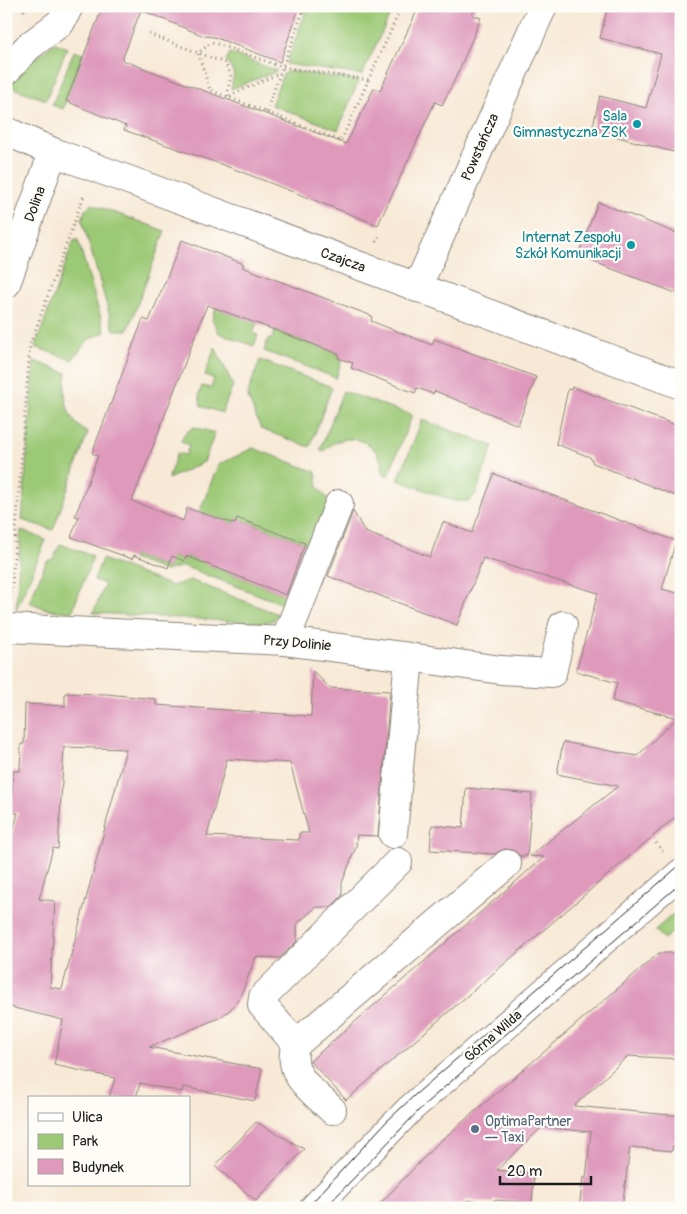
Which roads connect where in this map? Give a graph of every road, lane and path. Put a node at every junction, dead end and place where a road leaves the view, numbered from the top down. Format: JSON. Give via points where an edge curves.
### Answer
{"nodes":[{"id":1,"x":69,"y":6,"type":"edge"},
{"id":2,"x":305,"y":6,"type":"edge"},
{"id":3,"x":402,"y":6,"type":"edge"},
{"id":4,"x":543,"y":6,"type":"edge"},
{"id":5,"x":149,"y":34,"type":"dead end"},
{"id":6,"x":198,"y":53,"type":"junction"},
{"id":7,"x":282,"y":67,"type":"junction"},
{"id":8,"x":6,"y":71,"type":"edge"},
{"id":9,"x":280,"y":73,"type":"junction"},
{"id":10,"x":368,"y":80,"type":"junction"},
{"id":11,"x":227,"y":96,"type":"junction"},
{"id":12,"x":266,"y":112,"type":"junction"},
{"id":13,"x":6,"y":131,"type":"edge"},
{"id":14,"x":53,"y":152,"type":"junction"},
{"id":15,"x":86,"y":191,"type":"dead end"},
{"id":16,"x":6,"y":284,"type":"edge"},
{"id":17,"x":417,"y":288,"type":"junction"},
{"id":18,"x":681,"y":385,"type":"edge"},
{"id":19,"x":339,"y":504,"type":"dead end"},
{"id":20,"x":11,"y":600,"type":"dead end"},
{"id":21,"x":563,"y":625,"type":"dead end"},
{"id":22,"x":6,"y":628,"type":"edge"},
{"id":23,"x":285,"y":641,"type":"junction"},
{"id":24,"x":409,"y":657,"type":"junction"},
{"id":25,"x":393,"y":834,"type":"dead end"},
{"id":26,"x":398,"y":862,"type":"dead end"},
{"id":27,"x":507,"y":864,"type":"dead end"},
{"id":28,"x":681,"y":873,"type":"edge"},
{"id":29,"x":296,"y":1044,"type":"junction"},
{"id":30,"x":332,"y":1110,"type":"dead end"},
{"id":31,"x":314,"y":1208,"type":"edge"}],
"edges":[{"from":1,"to":8,"type":"street","via":[[61,22],[28,47]]},
{"from":2,"to":7,"type":"path"},
{"from":3,"to":10,"type":"path"},
{"from":4,"to":17,"type":"street","name":"Powstańcza"},
{"from":5,"to":6,"type":"path"},
{"from":6,"to":7,"type":"path","via":[[212,42]]},
{"from":6,"to":11,"type":"path","via":[[210,90]]},
{"from":6,"to":11,"type":"path","via":[[225,63],[229,68]]},
{"from":7,"to":9,"type":"path"},
{"from":7,"to":10,"type":"path"},
{"from":9,"to":11,"type":"path"},
{"from":9,"to":12,"type":"path"},
{"from":10,"to":12,"type":"path","via":[[341,140]]},
{"from":11,"to":12,"type":"path"},
{"from":13,"to":14,"type":"street","name":"Czajcza"},
{"from":14,"to":16,"type":"street","name":"Dolina"},
{"from":14,"to":17,"type":"street","name":"Czajcza"},
{"from":15,"to":20,"type":"path","via":[[30,346]]},
{"from":17,"to":18,"type":"street","name":"Czajcza"},
{"from":19,"to":23,"type":"street"},
{"from":21,"to":24,"type":"street","name":"Przy Dolinie","via":[[552,672],[501,670]]},
{"from":22,"to":23,"type":"street","name":"Przy Dolinie"},
{"from":23,"to":24,"type":"street","name":"Przy Dolinie"},
{"from":24,"to":25,"type":"street"},
{"from":26,"to":29,"type":"street","via":[[263,997],[262,1005]]},
{"from":27,"to":29,"type":"street"},
{"from":28,"to":31,"type":"street","name":"Górna Wilda","via":[[410,1109]]},
{"from":29,"to":30,"type":"street","via":[[291,1056],[295,1069]]}]}
